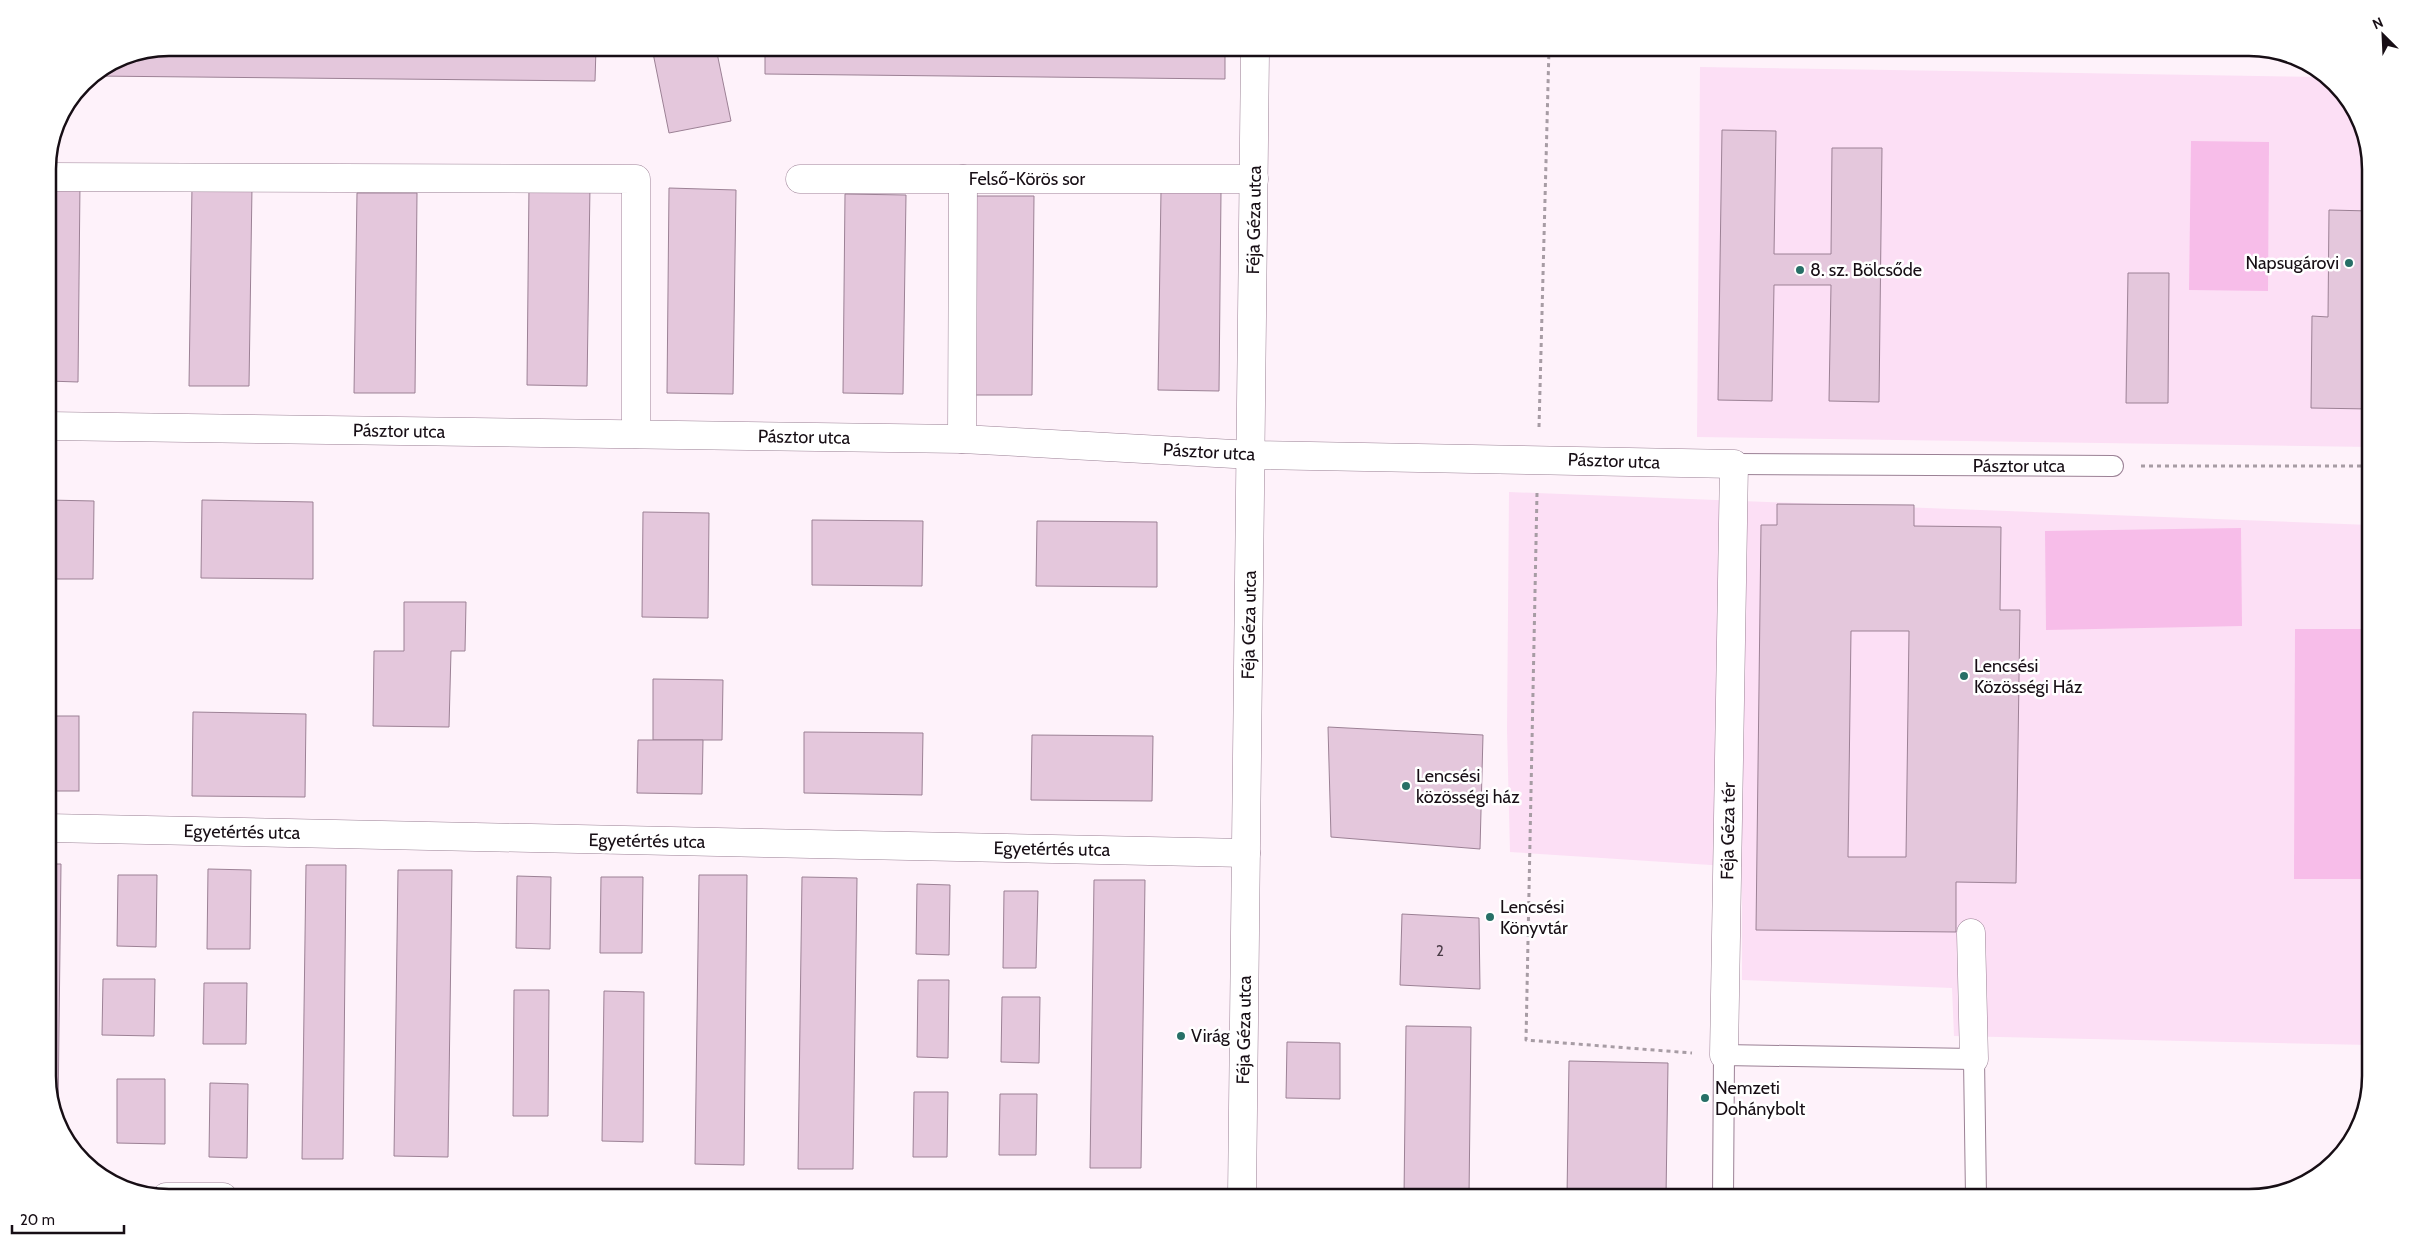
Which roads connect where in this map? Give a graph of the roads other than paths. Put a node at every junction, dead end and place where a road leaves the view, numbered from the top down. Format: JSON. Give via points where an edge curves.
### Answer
{"nodes":[{"id":1,"x":1255,"y":56,"type":"edge"},
{"id":2,"x":56,"y":177,"type":"edge"},
{"id":3,"x":800,"y":179,"type":"dead end"},
{"id":4,"x":963,"y":179,"type":"junction"},
{"id":5,"x":1254,"y":179,"type":"junction"},
{"id":6,"x":56,"y":426,"type":"edge"},
{"id":7,"x":636,"y":434,"type":"junction"},
{"id":8,"x":962,"y":439,"type":"junction"},
{"id":9,"x":1252,"y":455,"type":"junction"},
{"id":10,"x":1734,"y":464,"type":"junction"},
{"id":11,"x":2113,"y":466,"type":"road end"},
{"id":12,"x":56,"y":828,"type":"edge"},
{"id":13,"x":1246,"y":853,"type":"junction"},
{"id":14,"x":1971,"y":934,"type":"dead end"},
{"id":15,"x":1724,"y":1055,"type":"junction"},
{"id":16,"x":1974,"y":1059,"type":"junction"},
{"id":17,"x":1242,"y":1189,"type":"edge"},
{"id":18,"x":1722,"y":1189,"type":"edge"},
{"id":19,"x":1976,"y":1189,"type":"edge"}],
"edges":[{"from":1,"to":5,"type":"street","name":"Féja Géza utca"},
{"from":2,"to":7,"type":"street","via":[[636,179]]},
{"from":3,"to":4,"type":"street","name":"Felső-Körös sor"},
{"from":4,"to":5,"type":"street","name":"Felső-Körös sor"},
{"from":4,"to":8,"type":"street"},
{"from":5,"to":9,"type":"street","name":"Féja Géza utca"},
{"from":6,"to":7,"type":"street","name":"Pásztor utca"},
{"from":7,"to":8,"type":"street","name":"Pásztor utca"},
{"from":8,"to":9,"type":"street","name":"Pásztor utca"},
{"from":9,"to":10,"type":"street","name":"Pásztor utca"},
{"from":9,"to":13,"type":"street","name":"Féja Géza utca"},
{"from":10,"to":11,"type":"lane","name":"Pásztor utca"},
{"from":10,"to":15,"type":"street","name":"Féja Géza tér"},
{"from":12,"to":13,"type":"street","name":"Egyetértés utca"},
{"from":13,"to":17,"type":"street","name":"Féja Géza utca"},
{"from":14,"to":16,"type":"street"},
{"from":15,"to":16,"type":"lane"},
{"from":15,"to":18,"type":"lane","name":"Féja Géza tér"},
{"from":16,"to":19,"type":"lane"}]}
